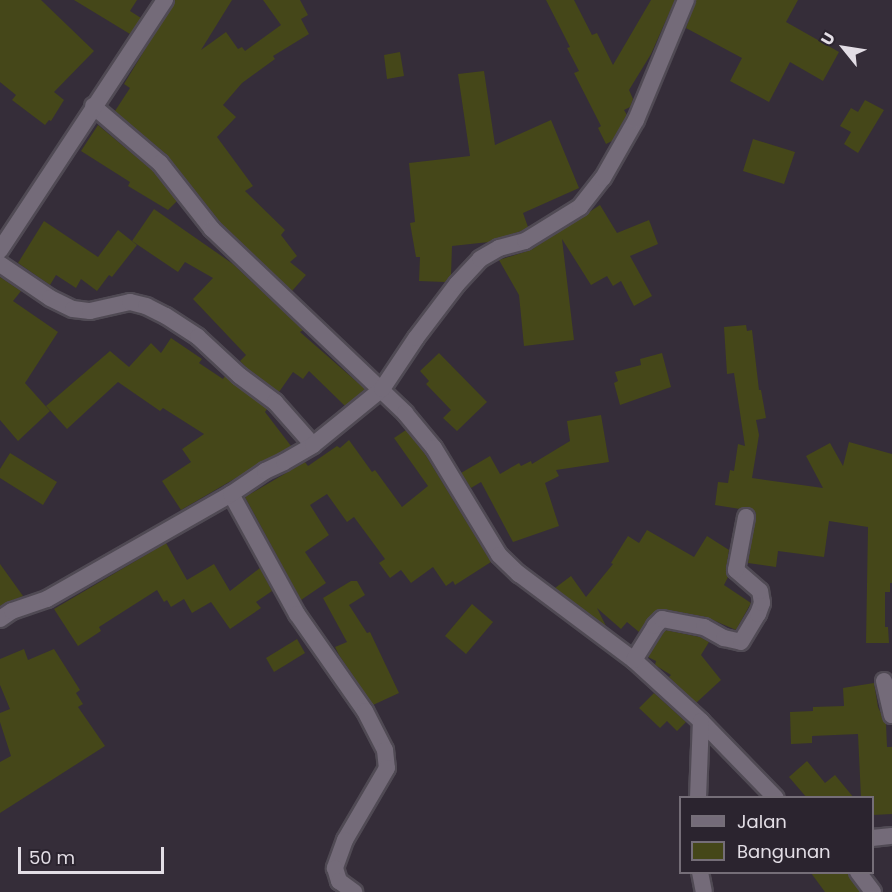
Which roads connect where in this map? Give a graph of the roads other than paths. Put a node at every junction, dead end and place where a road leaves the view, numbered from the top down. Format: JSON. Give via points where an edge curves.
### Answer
{"nodes":[{"id":1,"x":165,"y":0,"type":"edge"},
{"id":2,"x":686,"y":0,"type":"edge"},
{"id":3,"x":93,"y":106,"type":"junction"},
{"id":4,"x":0,"y":250,"type":"edge"},
{"id":5,"x":0,"y":264,"type":"edge"},
{"id":6,"x":382,"y":389,"type":"junction"},
{"id":7,"x":313,"y":445,"type":"junction"},
{"id":8,"x":231,"y":494,"type":"junction"},
{"id":9,"x":746,"y":517,"type":"dead end"},
{"id":10,"x":0,"y":618,"type":"edge"},
{"id":11,"x":634,"y":660,"type":"junction"},
{"id":12,"x":884,"y":681,"type":"dead end"},
{"id":13,"x":892,"y":715,"type":"edge"},
{"id":14,"x":701,"y":721,"type":"junction"},
{"id":15,"x":698,"y":796,"type":"edge"},
{"id":16,"x":774,"y":796,"type":"edge"},
{"id":17,"x":892,"y":836,"type":"edge"},
{"id":18,"x":874,"y":838,"type":"edge"},
{"id":19,"x":700,"y":874,"type":"edge"},
{"id":20,"x":859,"y":874,"type":"edge"},
{"id":21,"x":354,"y":892,"type":"edge"},
{"id":22,"x":704,"y":892,"type":"edge"},
{"id":23,"x":873,"y":892,"type":"edge"}],
"edges":[{"from":1,"to":3,"type":"street"},
{"from":2,"to":6,"type":"street","via":[[636,120],[603,178],[580,207],[525,241],[480,259],[423,329]]},
{"from":3,"to":4,"type":"street"},
{"from":3,"to":6,"type":"street","via":[[160,163],[223,241]]},
{"from":5,"to":7,"type":"street","via":[[73,309],[90,311],[130,302],[166,316],[198,337],[275,402]]},
{"from":6,"to":7,"type":"street"},
{"from":6,"to":11,"type":"street","via":[[434,448],[499,555]]},
{"from":7,"to":8,"type":"street"},
{"from":8,"to":10,"type":"street","via":[[47,599]]},
{"from":8,"to":21,"type":"street","via":[[297,614],[365,711],[385,750],[387,768],[345,840],[335,868],[339,881]]},
{"from":9,"to":11,"type":"street","via":[[736,570],[760,591],[762,603],[741,642],[704,627],[662,619]]},
{"from":11,"to":14,"type":"street"},
{"from":12,"to":13,"type":"street"},
{"from":14,"to":15,"type":"street"},
{"from":14,"to":16,"type":"street"},
{"from":17,"to":18,"type":"street"},
{"from":19,"to":22,"type":"street"},
{"from":20,"to":23,"type":"street"}]}
